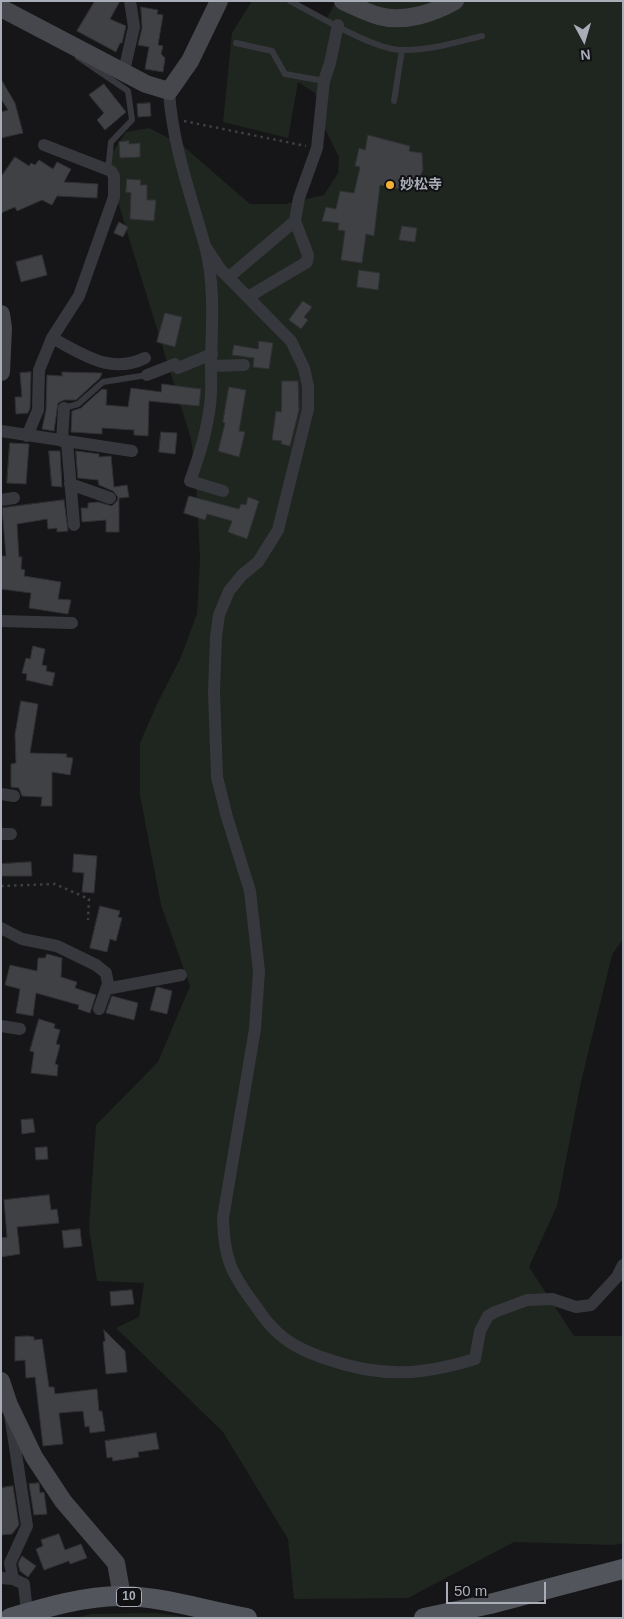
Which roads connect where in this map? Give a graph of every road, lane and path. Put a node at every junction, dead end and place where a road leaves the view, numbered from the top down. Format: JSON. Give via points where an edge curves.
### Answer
{"nodes":[{"id":1,"x":130,"y":1,"type":"edge"},
{"id":2,"x":208,"y":1,"type":"edge"},
{"id":3,"x":219,"y":1,"type":"edge"},
{"id":4,"x":290,"y":1,"type":"edge"},
{"id":5,"x":343,"y":1,"type":"edge"},
{"id":6,"x":456,"y":1,"type":"edge"},
{"id":7,"x":1,"y":8,"type":"edge"},
{"id":8,"x":208,"y":25,"type":"junction"},
{"id":9,"x":338,"y":25,"type":"junction"},
{"id":10,"x":482,"y":36,"type":"dead end"},
{"id":11,"x":236,"y":43,"type":"dead end"},
{"id":12,"x":84,"y":50,"type":"junction"},
{"id":13,"x":402,"y":50,"type":"junction"},
{"id":14,"x":124,"y":71,"type":"junction"},
{"id":15,"x":324,"y":81,"type":"junction"},
{"id":16,"x":169,"y":91,"type":"junction"},
{"id":17,"x":394,"y":101,"type":"dead end"},
{"id":18,"x":175,"y":119,"type":"junction"},
{"id":19,"x":44,"y":145,"type":"dead end"},
{"id":20,"x":317,"y":148,"type":"junction"},
{"id":21,"x":108,"y":170,"type":"junction"},
{"id":22,"x":295,"y":221,"type":"junction"},
{"id":23,"x":205,"y":246,"type":"junction"},
{"id":24,"x":229,"y":277,"type":"junction"},
{"id":25,"x":248,"y":297,"type":"junction"},
{"id":26,"x":1,"y":314,"type":"edge"},
{"id":27,"x":52,"y":338,"type":"junction"},
{"id":28,"x":144,"y":358,"type":"dead end"},
{"id":29,"x":212,"y":360,"type":"junction"},
{"id":30,"x":244,"y":365,"type":"dead end"},
{"id":31,"x":1,"y":372,"type":"edge"},
{"id":32,"x":147,"y":375,"type":"joint"},
{"id":33,"x":64,"y":408,"type":"joint"},
{"id":34,"x":1,"y":431,"type":"edge"},
{"id":35,"x":27,"y":436,"type":"junction"},
{"id":36,"x":65,"y":441,"type":"junction"},
{"id":37,"x":132,"y":451,"type":"dead end"},
{"id":38,"x":70,"y":484,"type":"junction"},
{"id":39,"x":222,"y":491,"type":"dead end"},
{"id":40,"x":14,"y":498,"type":"dead end"},
{"id":41,"x":110,"y":498,"type":"dead end"},
{"id":42,"x":1,"y":500,"type":"edge"},
{"id":43,"x":74,"y":525,"type":"dead end"},
{"id":44,"x":1,"y":621,"type":"edge"},
{"id":45,"x":72,"y":623,"type":"dead end"},
{"id":46,"x":1,"y":886,"type":"edge"},
{"id":47,"x":88,"y":920,"type":"dead end"},
{"id":48,"x":1,"y":928,"type":"edge"},
{"id":49,"x":181,"y":975,"type":"dead end"},
{"id":50,"x":106,"y":989,"type":"junction"},
{"id":51,"x":99,"y":1009,"type":"dead end"},
{"id":52,"x":1,"y":1026,"type":"edge"},
{"id":53,"x":20,"y":1029,"type":"dead end"},
{"id":54,"x":623,"y":1265,"type":"edge"},
{"id":55,"x":1,"y":1381,"type":"edge"},
{"id":56,"x":9,"y":1404,"type":"junction"},
{"id":57,"x":623,"y":1569,"type":"edge"},
{"id":58,"x":7,"y":1579,"type":"edge"},
{"id":59,"x":122,"y":1596,"type":"junction"},
{"id":60,"x":19,"y":1615,"type":"edge"},
{"id":61,"x":247,"y":1618,"type":"edge"},
{"id":62,"x":424,"y":1618,"type":"edge"}],
"edges":[{"from":1,"to":14,"type":"street","via":[[134,27]]},
{"from":2,"to":8,"type":"street"},
{"from":3,"to":8,"type":"street"},
{"from":4,"to":9,"type":"lane"},
{"from":5,"to":6,"type":"street","via":[[380,16],[402,18]]},
{"from":7,"to":12,"type":"street"},
{"from":8,"to":16,"type":"street","via":[[182,74]]},
{"from":9,"to":13,"type":"lane","via":[[372,41]]},
{"from":9,"to":15,"type":"street"},
{"from":10,"to":13,"type":"lane"},
{"from":11,"to":15,"type":"lane","via":[[272,52],[285,74]]},
{"from":12,"to":14,"type":"street"},
{"from":12,"to":21,"type":"lane","via":[[78,57],[128,91],[132,120],[111,142]]},
{"from":13,"to":17,"type":"lane"},
{"from":14,"to":16,"type":"street","via":[[146,84]]},
{"from":15,"to":20,"type":"street"},
{"from":16,"to":18,"type":"street"},
{"from":18,"to":20,"type":"path"},
{"from":18,"to":23,"type":"street","via":[[187,191]]},
{"from":19,"to":21,"type":"street"},
{"from":20,"to":22,"type":"street","via":[[299,198]]},
{"from":21,"to":27,"type":"street","via":[[114,176],[114,197],[79,296]]},
{"from":22,"to":24,"type":"street"},
{"from":22,"to":25,"type":"street","via":[[308,255],[307,262]]},
{"from":23,"to":24,"type":"street"},
{"from":23,"to":29,"type":"street","via":[[210,275]]},
{"from":24,"to":25,"type":"street"},
{"from":25,"to":54,"type":"street","via":[[291,341],[304,368],[308,409],[278,530],[258,562],[229,591],[219,615],[216,638],[217,777],[250,891],[259,971],[255,1029],[223,1218],[228,1262],[239,1283],[271,1326],[306,1353],[354,1369],[402,1374],[445,1368],[475,1359],[480,1331],[488,1316],[527,1300],[552,1299],[576,1307],[591,1305],[617,1277]]},
{"from":26,"to":31,"type":"street"},
{"from":27,"to":28,"type":"street","via":[[112,366],[123,366]]},
{"from":27,"to":35,"type":"street","via":[[39,370],[38,410]]},
{"from":29,"to":30,"type":"street"},
{"from":29,"to":32,"type":"street","via":[[178,368],[175,364]]},
{"from":29,"to":39,"type":"street","via":[[211,404],[190,482]]},
{"from":32,"to":33,"type":"lane","via":[[103,382],[78,404]]},
{"from":33,"to":36,"type":"street"},
{"from":34,"to":35,"type":"street"},
{"from":35,"to":36,"type":"street"},
{"from":36,"to":37,"type":"street"},
{"from":36,"to":38,"type":"street"},
{"from":38,"to":41,"type":"street"},
{"from":38,"to":43,"type":"street"},
{"from":40,"to":42,"type":"street"},
{"from":44,"to":45,"type":"street"},
{"from":46,"to":47,"type":"path","via":[[61,885],[89,899]]},
{"from":48,"to":50,"type":"street","via":[[22,939],[57,946],[96,965],[106,973]]},
{"from":49,"to":50,"type":"street"},
{"from":50,"to":51,"type":"street"},
{"from":52,"to":53,"type":"street"},
{"from":55,"to":56,"type":"street"},
{"from":56,"to":58,"type":"street","via":[[27,1526],[10,1563]]},
{"from":56,"to":59,"type":"street","via":[[34,1457],[63,1501],[116,1564]]},
{"from":57,"to":62,"type":"main road"},
{"from":58,"to":60,"type":"street","via":[[24,1584]]},
{"from":59,"to":60,"type":"main road","number":"10","via":[[74,1602]]},
{"from":59,"to":61,"type":"main road","number":"10"}]}
